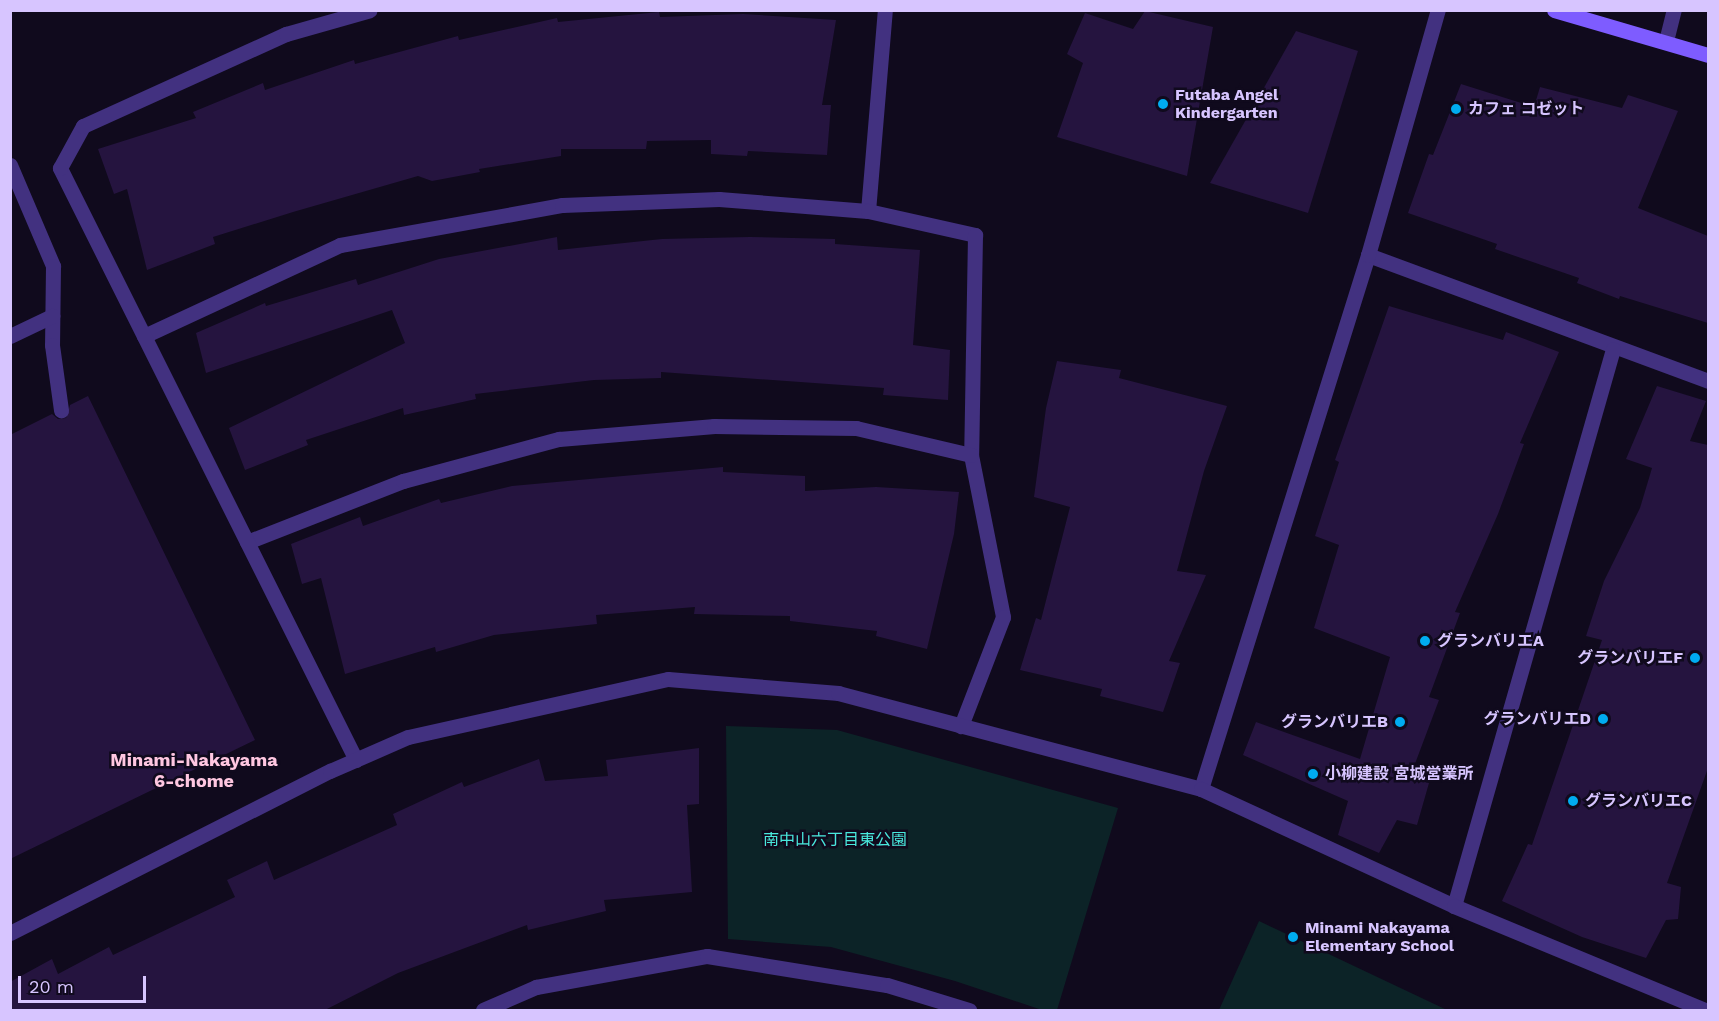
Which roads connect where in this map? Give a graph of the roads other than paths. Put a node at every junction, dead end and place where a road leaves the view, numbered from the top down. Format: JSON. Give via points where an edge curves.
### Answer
{"nodes":[{"id":1,"x":370,"y":10,"type":"edge"},
{"id":2,"x":885,"y":10,"type":"edge"},
{"id":3,"x":1438,"y":10,"type":"edge"},
{"id":4,"x":1554,"y":10,"type":"edge"},
{"id":5,"x":1674,"y":10,"type":"edge"},
{"id":6,"x":1666,"y":41,"type":"junction"},
{"id":7,"x":1708,"y":55,"type":"edge"},
{"id":8,"x":10,"y":165,"type":"edge"},
{"id":9,"x":868,"y":211,"type":"junction"},
{"id":10,"x":1368,"y":255,"type":"junction"},
{"id":11,"x":52,"y":316,"type":"junction"},
{"id":12,"x":10,"y":336,"type":"edge"},
{"id":13,"x":144,"y":336,"type":"junction"},
{"id":14,"x":1613,"y":349,"type":"junction"},
{"id":15,"x":1708,"y":381,"type":"edge"},
{"id":16,"x":62,"y":410,"type":"dead end"},
{"id":17,"x":971,"y":454,"type":"junction"},
{"id":18,"x":247,"y":542,"type":"junction"},
{"id":19,"x":961,"y":726,"type":"junction"},
{"id":20,"x":356,"y":760,"type":"junction"},
{"id":21,"x":1201,"y":789,"type":"junction"},
{"id":22,"x":1454,"y":906,"type":"junction"},
{"id":23,"x":10,"y":933,"type":"edge"},
{"id":24,"x":483,"y":1011,"type":"edge"},
{"id":25,"x":969,"y":1011,"type":"edge"},
{"id":26,"x":1705,"y":1011,"type":"edge"}],
"edges":[{"from":1,"to":13,"type":"street","via":[[286,34],[83,126],[60,168]]},
{"from":2,"to":9,"type":"street"},
{"from":3,"to":10,"type":"street"},
{"from":4,"to":6,"type":"street"},
{"from":5,"to":6,"type":"street"},
{"from":6,"to":7,"type":"street"},
{"from":8,"to":11,"type":"street","via":[[53,266]]},
{"from":9,"to":13,"type":"street","via":[[720,199],[562,205],[340,245]]},
{"from":9,"to":17,"type":"street","via":[[975,235]]},
{"from":10,"to":14,"type":"street"},
{"from":10,"to":21,"type":"street"},
{"from":11,"to":12,"type":"street"},
{"from":11,"to":16,"type":"street","via":[[52,345]]},
{"from":13,"to":18,"type":"street"},
{"from":14,"to":15,"type":"street"},
{"from":14,"to":22,"type":"street"},
{"from":17,"to":18,"type":"street","via":[[856,428],[714,426],[560,439],[403,481]]},
{"from":17,"to":19,"type":"street","via":[[1003,617]]},
{"from":18,"to":20,"type":"street"},
{"from":19,"to":20,"type":"street","via":[[838,693],[668,679],[408,737]]},
{"from":19,"to":21,"type":"street"},
{"from":20,"to":23,"type":"street"},
{"from":21,"to":22,"type":"street"},
{"from":22,"to":26,"type":"street"},
{"from":24,"to":25,"type":"street","via":[[536,987],[707,956],[887,985]]}]}
